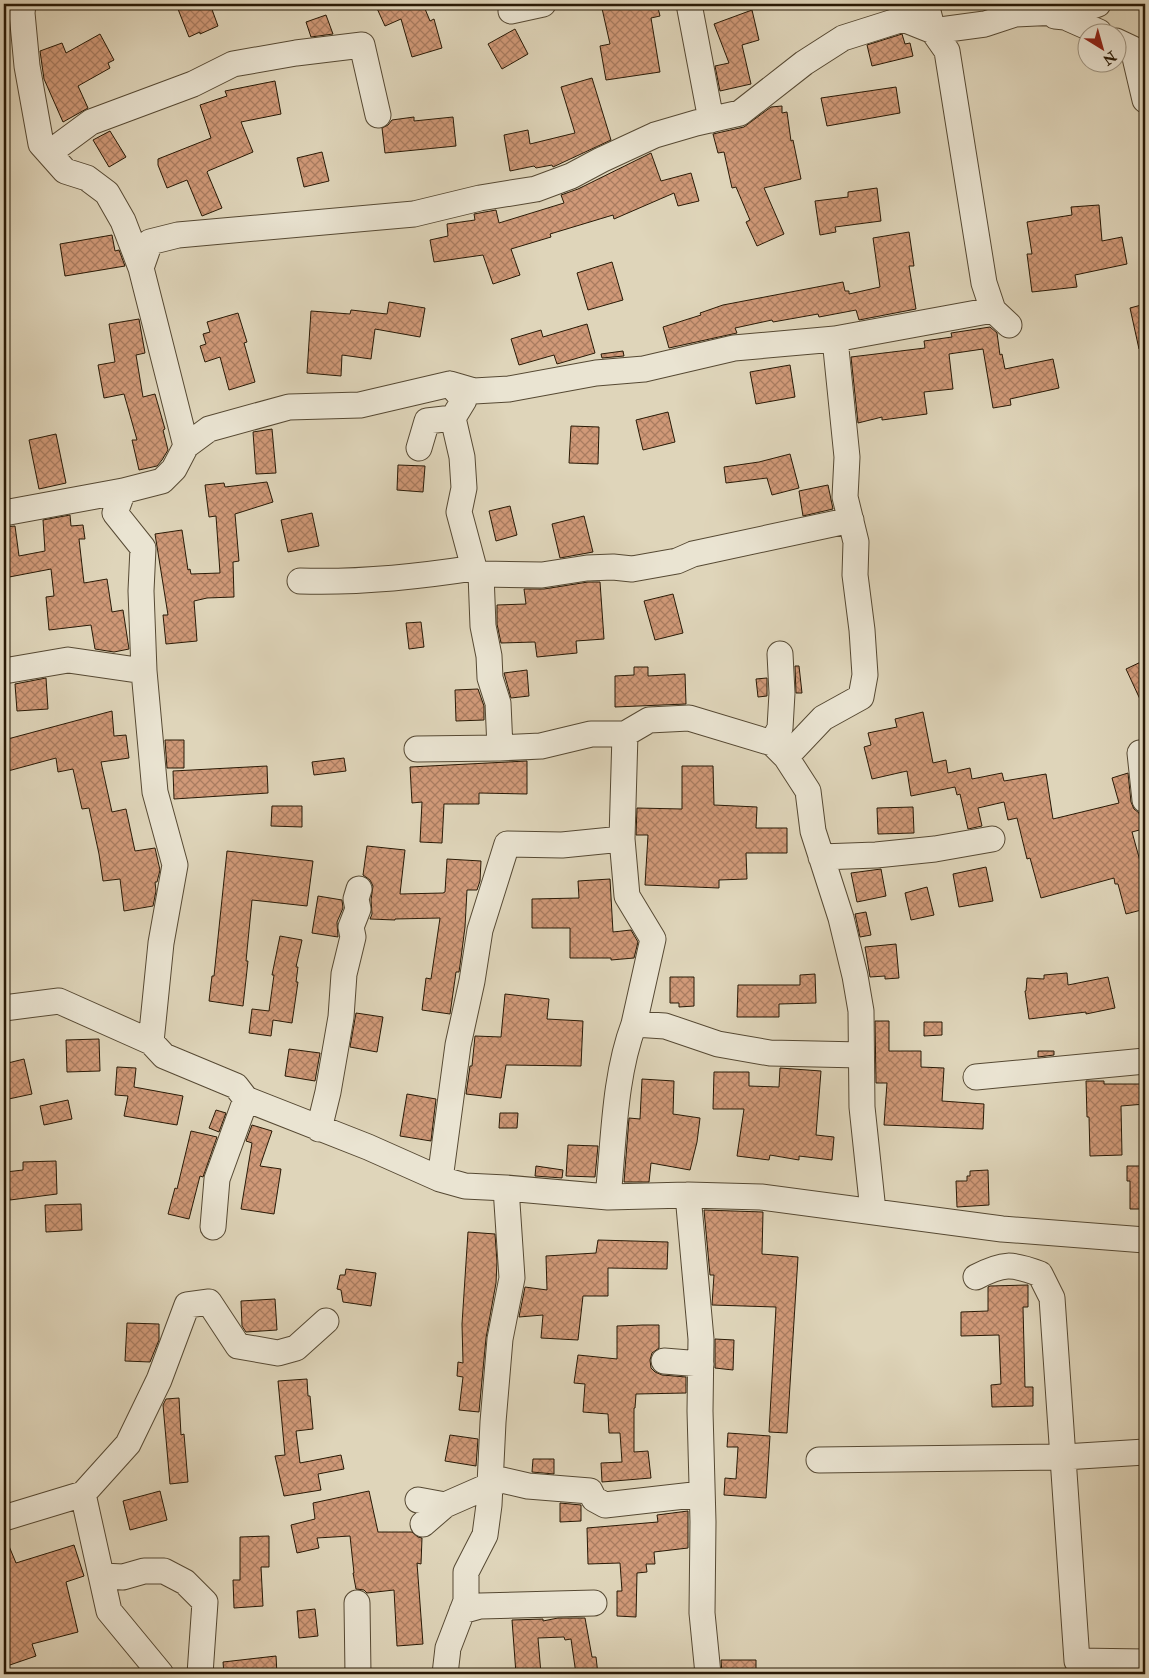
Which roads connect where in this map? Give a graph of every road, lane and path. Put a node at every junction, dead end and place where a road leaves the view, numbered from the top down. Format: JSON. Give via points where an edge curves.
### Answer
{"nodes":[{"id":1,"x":23,"y":4,"type":"edge"},
{"id":2,"x":542,"y":4,"type":"edge"},
{"id":3,"x":689,"y":4,"type":"edge"},
{"id":4,"x":926,"y":4,"type":"edge"},
{"id":5,"x":1098,"y":4,"type":"edge"},
{"id":6,"x":511,"y":11,"type":"dead end"},
{"id":7,"x":1015,"y":14,"type":"junction"},
{"id":8,"x":1077,"y":22,"type":"edge"},
{"id":9,"x":933,"y":31,"type":"junction"},
{"id":10,"x":1126,"y":46,"type":"edge"},
{"id":11,"x":1145,"y":100,"type":"edge"},
{"id":12,"x":378,"y":115,"type":"dead end"},
{"id":13,"x":711,"y":120,"type":"junction"},
{"id":14,"x":49,"y":153,"type":"junction"},
{"id":15,"x":141,"y":268,"type":"junction"},
{"id":16,"x":835,"y":339,"type":"junction"},
{"id":17,"x":450,"y":384,"type":"junction"},
{"id":18,"x":453,"y":418,"type":"junction"},
{"id":19,"x":186,"y":446,"type":"junction"},
{"id":20,"x":419,"y":448,"type":"dead end"},
{"id":21,"x":123,"y":491,"type":"junction"},
{"id":22,"x":4,"y":513,"type":"edge"},
{"id":23,"x":851,"y":520,"type":"junction"},
{"id":24,"x":477,"y":571,"type":"junction"},
{"id":25,"x":300,"y":581,"type":"dead end"},
{"id":26,"x":780,"y":654,"type":"dead end"},
{"id":27,"x":4,"y":671,"type":"edge"},
{"id":28,"x":144,"y":671,"type":"junction"},
{"id":29,"x":625,"y":734,"type":"junction"},
{"id":30,"x":500,"y":748,"type":"junction"},
{"id":31,"x":417,"y":749,"type":"dead end"},
{"id":32,"x":779,"y":750,"type":"junction"},
{"id":33,"x":1140,"y":753,"type":"dead end"},
{"id":34,"x":1145,"y":800,"type":"edge"},
{"id":35,"x":622,"y":839,"type":"junction"},
{"id":36,"x":992,"y":839,"type":"dead end"},
{"id":37,"x":821,"y":857,"type":"junction"},
{"id":38,"x":359,"y":889,"type":"dead end"},
{"id":39,"x":4,"y":1008,"type":"edge"},
{"id":40,"x":634,"y":1024,"type":"junction"},
{"id":41,"x":151,"y":1042,"type":"junction"},
{"id":42,"x":861,"y":1055,"type":"junction"},
{"id":43,"x":1145,"y":1061,"type":"edge"},
{"id":44,"x":976,"y":1077,"type":"dead end"},
{"id":45,"x":246,"y":1099,"type":"junction"},
{"id":46,"x":319,"y":1129,"type":"junction"},
{"id":47,"x":440,"y":1178,"type":"junction"},
{"id":48,"x":506,"y":1188,"type":"junction"},
{"id":49,"x":688,"y":1196,"type":"junction"},
{"id":50,"x":608,"y":1197,"type":"junction"},
{"id":51,"x":873,"y":1211,"type":"junction"},
{"id":52,"x":214,"y":1227,"type":"dead end"},
{"id":53,"x":1145,"y":1240,"type":"edge"},
{"id":54,"x":976,"y":1277,"type":"dead end"},
{"id":55,"x":326,"y":1321,"type":"dead end"},
{"id":56,"x":664,"y":1361,"type":"dead end"},
{"id":57,"x":701,"y":1364,"type":"junction"},
{"id":58,"x":1145,"y":1452,"type":"edge"},
{"id":59,"x":1064,"y":1457,"type":"junction"},
{"id":60,"x":818,"y":1460,"type":"dead end"},
{"id":61,"x":490,"y":1484,"type":"junction"},
{"id":62,"x":83,"y":1494,"type":"junction"},
{"id":63,"x":702,"y":1494,"type":"junction"},
{"id":64,"x":421,"y":1512,"type":"dead end"},
{"id":65,"x":4,"y":1518,"type":"edge"},
{"id":66,"x":102,"y":1576,"type":"junction"},
{"id":67,"x":357,"y":1603,"type":"dead end"},
{"id":68,"x":594,"y":1603,"type":"dead end"},
{"id":69,"x":462,"y":1610,"type":"junction"},
{"id":70,"x":1142,"y":1666,"type":"edge"},
{"id":71,"x":162,"y":1674,"type":"edge"},
{"id":72,"x":200,"y":1674,"type":"edge"},
{"id":73,"x":358,"y":1674,"type":"edge"},
{"id":74,"x":445,"y":1674,"type":"edge"},
{"id":75,"x":708,"y":1674,"type":"edge"}],
"edges":[{"from":1,"to":14,"type":"street","via":[[28,75],[41,144]]},
{"from":2,"to":6,"type":"street"},
{"from":3,"to":13,"type":"street"},
{"from":4,"to":9,"type":"street"},
{"from":5,"to":7,"type":"street","via":[[1079,11]]},
{"from":7,"to":8,"type":"street","via":[[1065,17]]},
{"from":7,"to":9,"type":"street","via":[[985,24]]},
{"from":9,"to":13,"type":"street","via":[[903,19],[844,38],[804,63],[740,113]]},
{"from":9,"to":16,"type":"street","via":[[947,51],[984,283],[1001,318]]},
{"from":10,"to":11,"type":"street","via":[[1134,50]]},
{"from":12,"to":14,"type":"street","via":[[362,45],[233,64],[193,84],[91,122]]},
{"from":13,"to":15,"type":"street","via":[[655,135],[571,176],[536,189],[414,214],[178,235],[150,242]]},
{"from":14,"to":15,"type":"street","via":[[65,171],[87,178],[107,193],[123,221]]},
{"from":15,"to":19,"type":"street"},
{"from":16,"to":17,"type":"street","via":[[734,348],[644,369],[596,373],[509,389],[474,391]]},
{"from":16,"to":23,"type":"street","via":[[847,457],[846,497]]},
{"from":17,"to":18,"type":"street","via":[[464,400]]},
{"from":17,"to":19,"type":"street","via":[[360,405],[289,408],[209,429]]},
{"from":18,"to":20,"type":"street","via":[[427,422]]},
{"from":18,"to":24,"type":"street","via":[[463,465],[464,488],[458,512]]},
{"from":19,"to":21,"type":"street","via":[[174,469],[162,480]]},
{"from":21,"to":22,"type":"street"},
{"from":21,"to":28,"type":"street","via":[[115,513],[143,548]]},
{"from":23,"to":24,"type":"street","via":[[693,554],[654,566],[588,568],[542,575]]},
{"from":23,"to":32,"type":"street","via":[[856,542],[855,575],[865,675],[861,697],[823,718]]},
{"from":24,"to":25,"type":"street","via":[[371,581]]},
{"from":24,"to":30,"type":"street","via":[[490,678],[498,703]]},
{"from":26,"to":32,"type":"street"},
{"from":27,"to":28,"type":"street","via":[[68,660]]},
{"from":28,"to":41,"type":"street","via":[[155,792],[175,865],[161,943]]},
{"from":29,"to":30,"type":"street","via":[[591,734],[541,746]]},
{"from":29,"to":32,"type":"street","via":[[649,720],[689,718]]},
{"from":29,"to":35,"type":"street"},
{"from":30,"to":31,"type":"street"},
{"from":32,"to":37,"type":"street","via":[[808,791],[812,831]]},
{"from":33,"to":34,"type":"street"},
{"from":35,"to":40,"type":"street","via":[[627,896],[653,939]]},
{"from":35,"to":47,"type":"street","via":[[562,845],[507,844],[480,930],[456,1053]]},
{"from":36,"to":37,"type":"street","via":[[935,849]]},
{"from":37,"to":42,"type":"street","via":[[855,976],[861,1011]]},
{"from":38,"to":46,"type":"street","via":[[344,974],[341,1017]]},
{"from":39,"to":41,"type":"street","via":[[59,1001]]},
{"from":40,"to":42,"type":"street","via":[[665,1026],[718,1044],[770,1053]]},
{"from":40,"to":50,"type":"street","via":[[621,1070]]},
{"from":41,"to":45,"type":"street","via":[[164,1056],[236,1086]]},
{"from":42,"to":51,"type":"street","via":[[862,1107]]},
{"from":43,"to":44,"type":"street"},
{"from":45,"to":46,"type":"street"},
{"from":45,"to":52,"type":"street","via":[[218,1179]]},
{"from":46,"to":47,"type":"street"},
{"from":47,"to":48,"type":"street","via":[[465,1186]]},
{"from":48,"to":50,"type":"street"},
{"from":48,"to":61,"type":"street","via":[[512,1278],[500,1339]]},
{"from":49,"to":50,"type":"street"},
{"from":49,"to":51,"type":"street","via":[[761,1197]]},
{"from":49,"to":57,"type":"street"},
{"from":51,"to":53,"type":"street","via":[[1002,1229]]},
{"from":54,"to":59,"type":"street","via":[[995,1267],[1019,1266],[1040,1274],[1052,1298]]},
{"from":55,"to":62,"type":"street","via":[[296,1348],[278,1353],[238,1346],[209,1302],[188,1305],[159,1380],[128,1444]]},
{"from":56,"to":57,"type":"street"},
{"from":57,"to":63,"type":"street"},
{"from":58,"to":59,"type":"street"},
{"from":59,"to":60,"type":"street"},
{"from":59,"to":70,"type":"street","via":[[1077,1661]]},
{"from":61,"to":63,"type":"street","via":[[502,1480],[528,1486],[590,1490],[594,1499],[605,1505]]},
{"from":61,"to":64,"type":"street","via":[[445,1505]]},
{"from":61,"to":69,"type":"street","via":[[485,1535],[466,1572],[466,1601]]},
{"from":62,"to":65,"type":"street"},
{"from":62,"to":66,"type":"street"},
{"from":63,"to":75,"type":"street","via":[[702,1613]]},
{"from":66,"to":71,"type":"street","via":[[110,1611]]},
{"from":66,"to":72,"type":"street","via":[[123,1577],[144,1571],[164,1571],[185,1582],[205,1602]]},
{"from":67,"to":73,"type":"street"},
{"from":68,"to":69,"type":"street","via":[[480,1606]]},
{"from":69,"to":74,"type":"street","via":[[448,1648]]}]}
